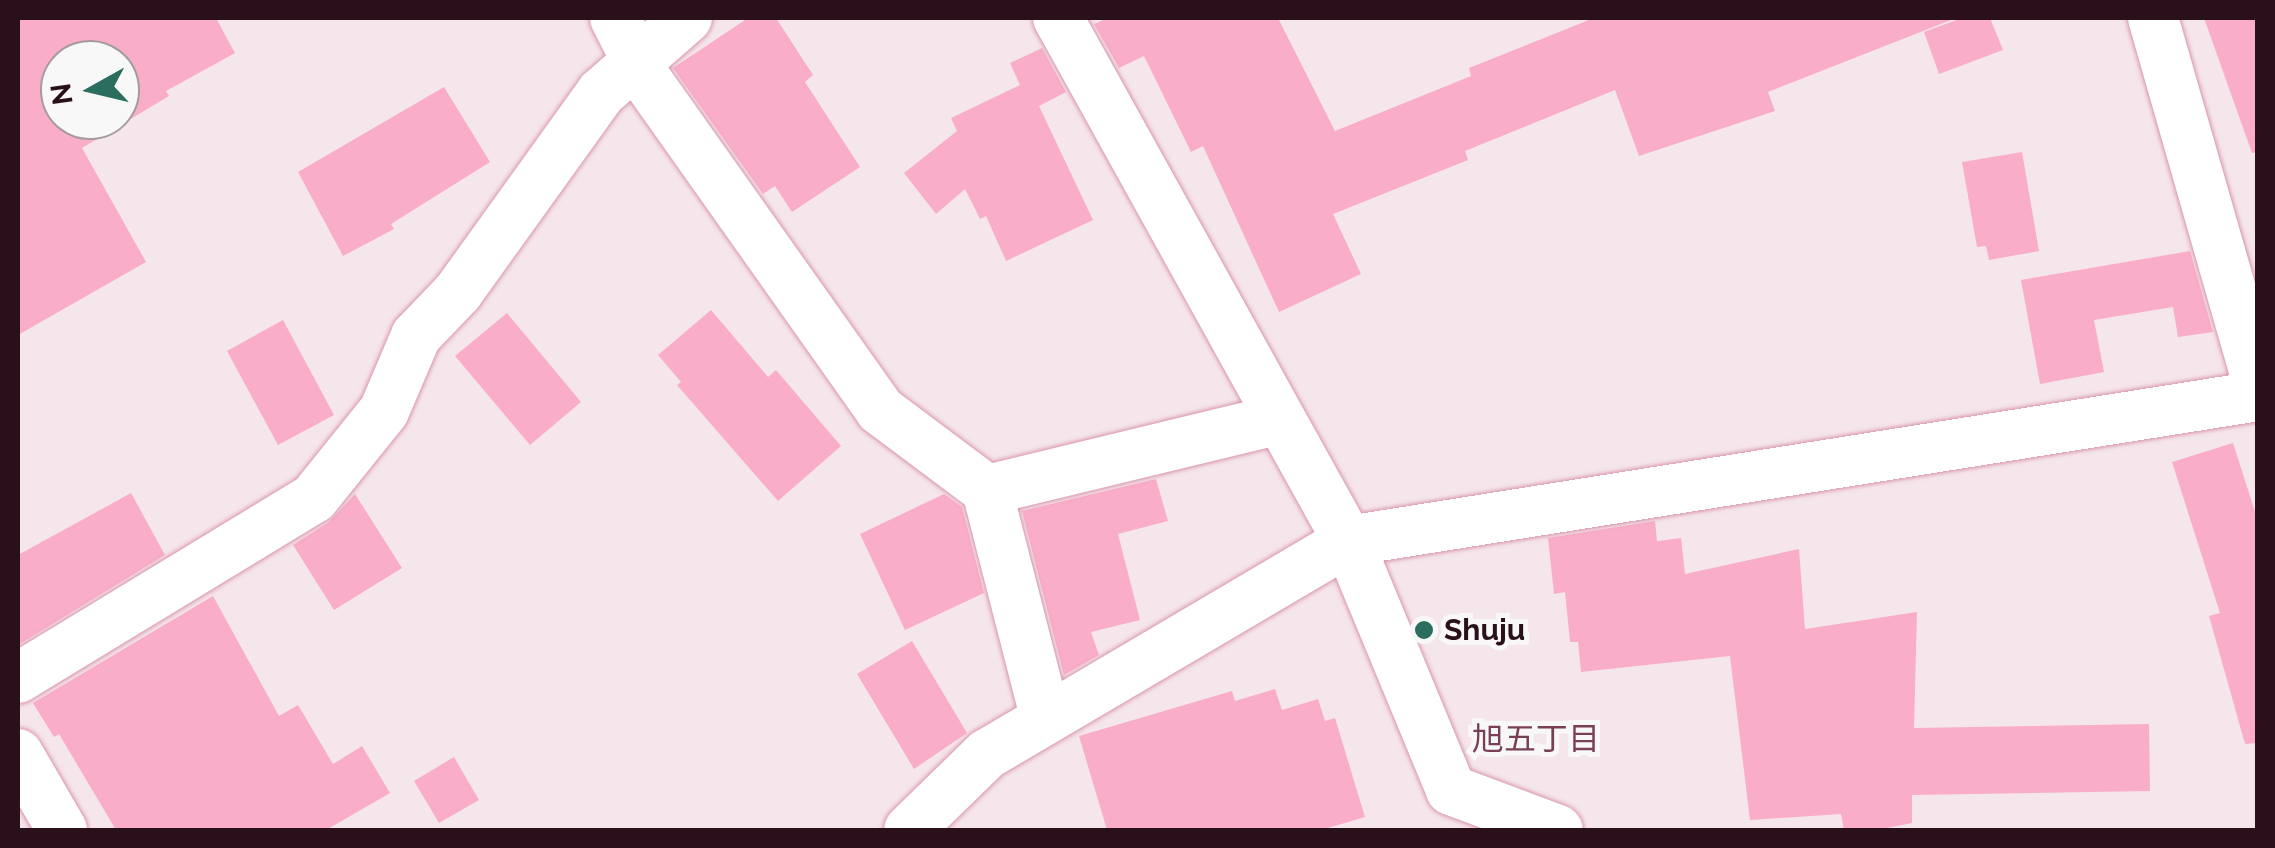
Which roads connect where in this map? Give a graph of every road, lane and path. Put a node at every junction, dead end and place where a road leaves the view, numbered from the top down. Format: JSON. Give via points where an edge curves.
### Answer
{"nodes":[{"id":1,"x":615,"y":18,"type":"edge"},
{"id":2,"x":686,"y":18,"type":"edge"},
{"id":3,"x":1058,"y":18,"type":"edge"},
{"id":4,"x":2153,"y":18,"type":"edge"},
{"id":5,"x":638,"y":64,"type":"junction"},
{"id":6,"x":2258,"y":383,"type":"edge"},
{"id":7,"x":2258,"y":396,"type":"edge"},
{"id":8,"x":1280,"y":419,"type":"junction"},
{"id":9,"x":987,"y":490,"type":"junction"},
{"id":10,"x":1348,"y":541,"type":"junction"},
{"id":11,"x":18,"y":678,"type":"edge"},
{"id":12,"x":1046,"y":719,"type":"junction"},
{"id":13,"x":18,"y":754,"type":"edge"},
{"id":14,"x":62,"y":830,"type":"edge"},
{"id":15,"x":909,"y":830,"type":"edge"},
{"id":16,"x":1558,"y":830,"type":"edge"}],
"edges":[{"from":1,"to":5,"type":"street"},
{"from":2,"to":5,"type":"street"},
{"from":3,"to":8,"type":"street"},
{"from":4,"to":6,"type":"street"},
{"from":5,"to":9,"type":"street","via":[[880,410]]},
{"from":5,"to":11,"type":"street","via":[[601,93],[458,292],[416,336],[384,411],[314,498]]},
{"from":7,"to":10,"type":"street"},
{"from":8,"to":9,"type":"street"},
{"from":8,"to":10,"type":"street"},
{"from":9,"to":12,"type":"street"},
{"from":10,"to":12,"type":"street"},
{"from":10,"to":16,"type":"street","via":[[1451,790]]},
{"from":12,"to":15,"type":"street","via":[[987,754]]},
{"from":13,"to":14,"type":"street"}]}
